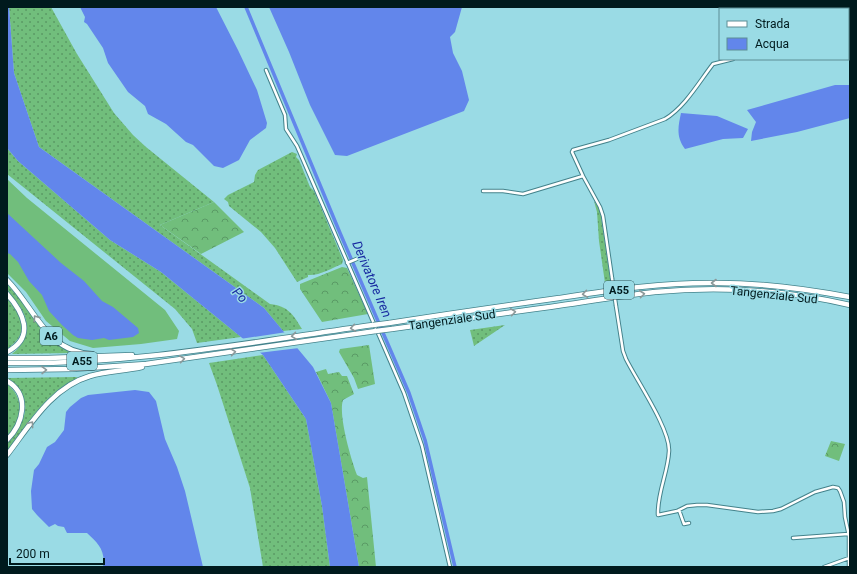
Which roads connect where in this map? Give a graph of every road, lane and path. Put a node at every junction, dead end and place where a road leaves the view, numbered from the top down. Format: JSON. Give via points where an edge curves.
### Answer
{"nodes":[{"id":1,"x":729,"y":60,"type":"edge"},
{"id":2,"x":266,"y":70,"type":"dead end"},
{"id":3,"x":584,"y":176,"type":"junction"},
{"id":4,"x":483,"y":192,"type":"dead end"},
{"id":5,"x":359,"y":258,"type":"dead end"},
{"id":6,"x":347,"y":263,"type":"junction"},
{"id":7,"x":7,"y":280,"type":"edge"},
{"id":8,"x":7,"y":294,"type":"edge"},
{"id":9,"x":850,"y":298,"type":"edge"},
{"id":10,"x":850,"y":305,"type":"edge"},
{"id":11,"x":7,"y":352,"type":"edge"},
{"id":12,"x":117,"y":355,"type":"junction"},
{"id":13,"x":156,"y":355,"type":"junction"},
{"id":14,"x":7,"y":358,"type":"edge"},
{"id":15,"x":158,"y":362,"type":"junction"},
{"id":16,"x":7,"y":363,"type":"edge"},
{"id":17,"x":7,"y":370,"type":"edge"},
{"id":18,"x":7,"y":381,"type":"edge"},
{"id":19,"x":7,"y":440,"type":"edge"},
{"id":20,"x":7,"y":455,"type":"edge"},
{"id":21,"x":679,"y":510,"type":"junction"},
{"id":22,"x":689,"y":522,"type":"dead end"},
{"id":23,"x":846,"y":524,"type":"junction"},
{"id":24,"x":850,"y":524,"type":"edge"},
{"id":25,"x":848,"y":534,"type":"junction"},
{"id":26,"x":793,"y":538,"type":"dead end"},
{"id":27,"x":849,"y":558,"type":"junction"},
{"id":28,"x":450,"y":567,"type":"edge"},
{"id":29,"x":824,"y":567,"type":"edge"},
{"id":30,"x":849,"y":567,"type":"edge"}],
"edges":[{"from":1,"to":3,"type":"street","via":[[713,64],[691,93],[665,119],[609,140],[573,150]]},
{"from":2,"to":6,"type":"street","via":[[285,115],[286,129],[297,146]]},
{"from":3,"to":4,"type":"street","via":[[523,194]]},
{"from":3,"to":21,"type":"street","bridge":true,"via":[[604,216],[626,359],[662,424],[668,442],[669,453],[658,515]]},
{"from":5,"to":6,"type":"street"},
{"from":6,"to":28,"type":"street","via":[[404,393],[417,429]]},
{"from":12,"to":7,"type":"highway","number":"A6","one_way":true,"via":[[81,353],[56,340],[46,331]]},
{"from":8,"to":11,"type":"highway","via":[[22,314],[25,328],[17,344]]},
{"from":9,"to":13,"type":"highway","name":"Tangenziale Sud","number":"A55","one_way":true,"bridge":true,"via":[[806,289],[760,284],[682,283]]},
{"from":15,"to":10,"type":"highway","name":"Tangenziale Sud","number":"A55","one_way":true,"bridge":true,"via":[[678,291],[768,292]]},
{"from":12,"to":13,"type":"highway","number":"A6"},
{"from":12,"to":14,"type":"highway"},
{"from":13,"to":16,"type":"highway","name":"Tangenziale Sud","number":"A55","via":[[82,361]]},
{"from":17,"to":15,"type":"highway","name":"Tangenziale Sud","number":"A55","one_way":true,"via":[[92,368]]},
{"from":20,"to":15,"type":"highway","one_way":true,"via":[[41,410],[67,386],[98,374]]},
{"from":18,"to":19,"type":"highway","via":[[19,392],[22,405],[18,426]]},
{"from":21,"to":22,"type":"street","via":[[684,524]]},
{"from":21,"to":23,"type":"street","via":[[687,506],[707,505],[769,512],[815,492],[838,488],[844,502]]},
{"from":23,"to":24,"type":"street"},
{"from":23,"to":25,"type":"street"},
{"from":25,"to":26,"type":"street"},
{"from":25,"to":27,"type":"street"},
{"from":27,"to":29,"type":"street"},
{"from":27,"to":30,"type":"street"}]}
